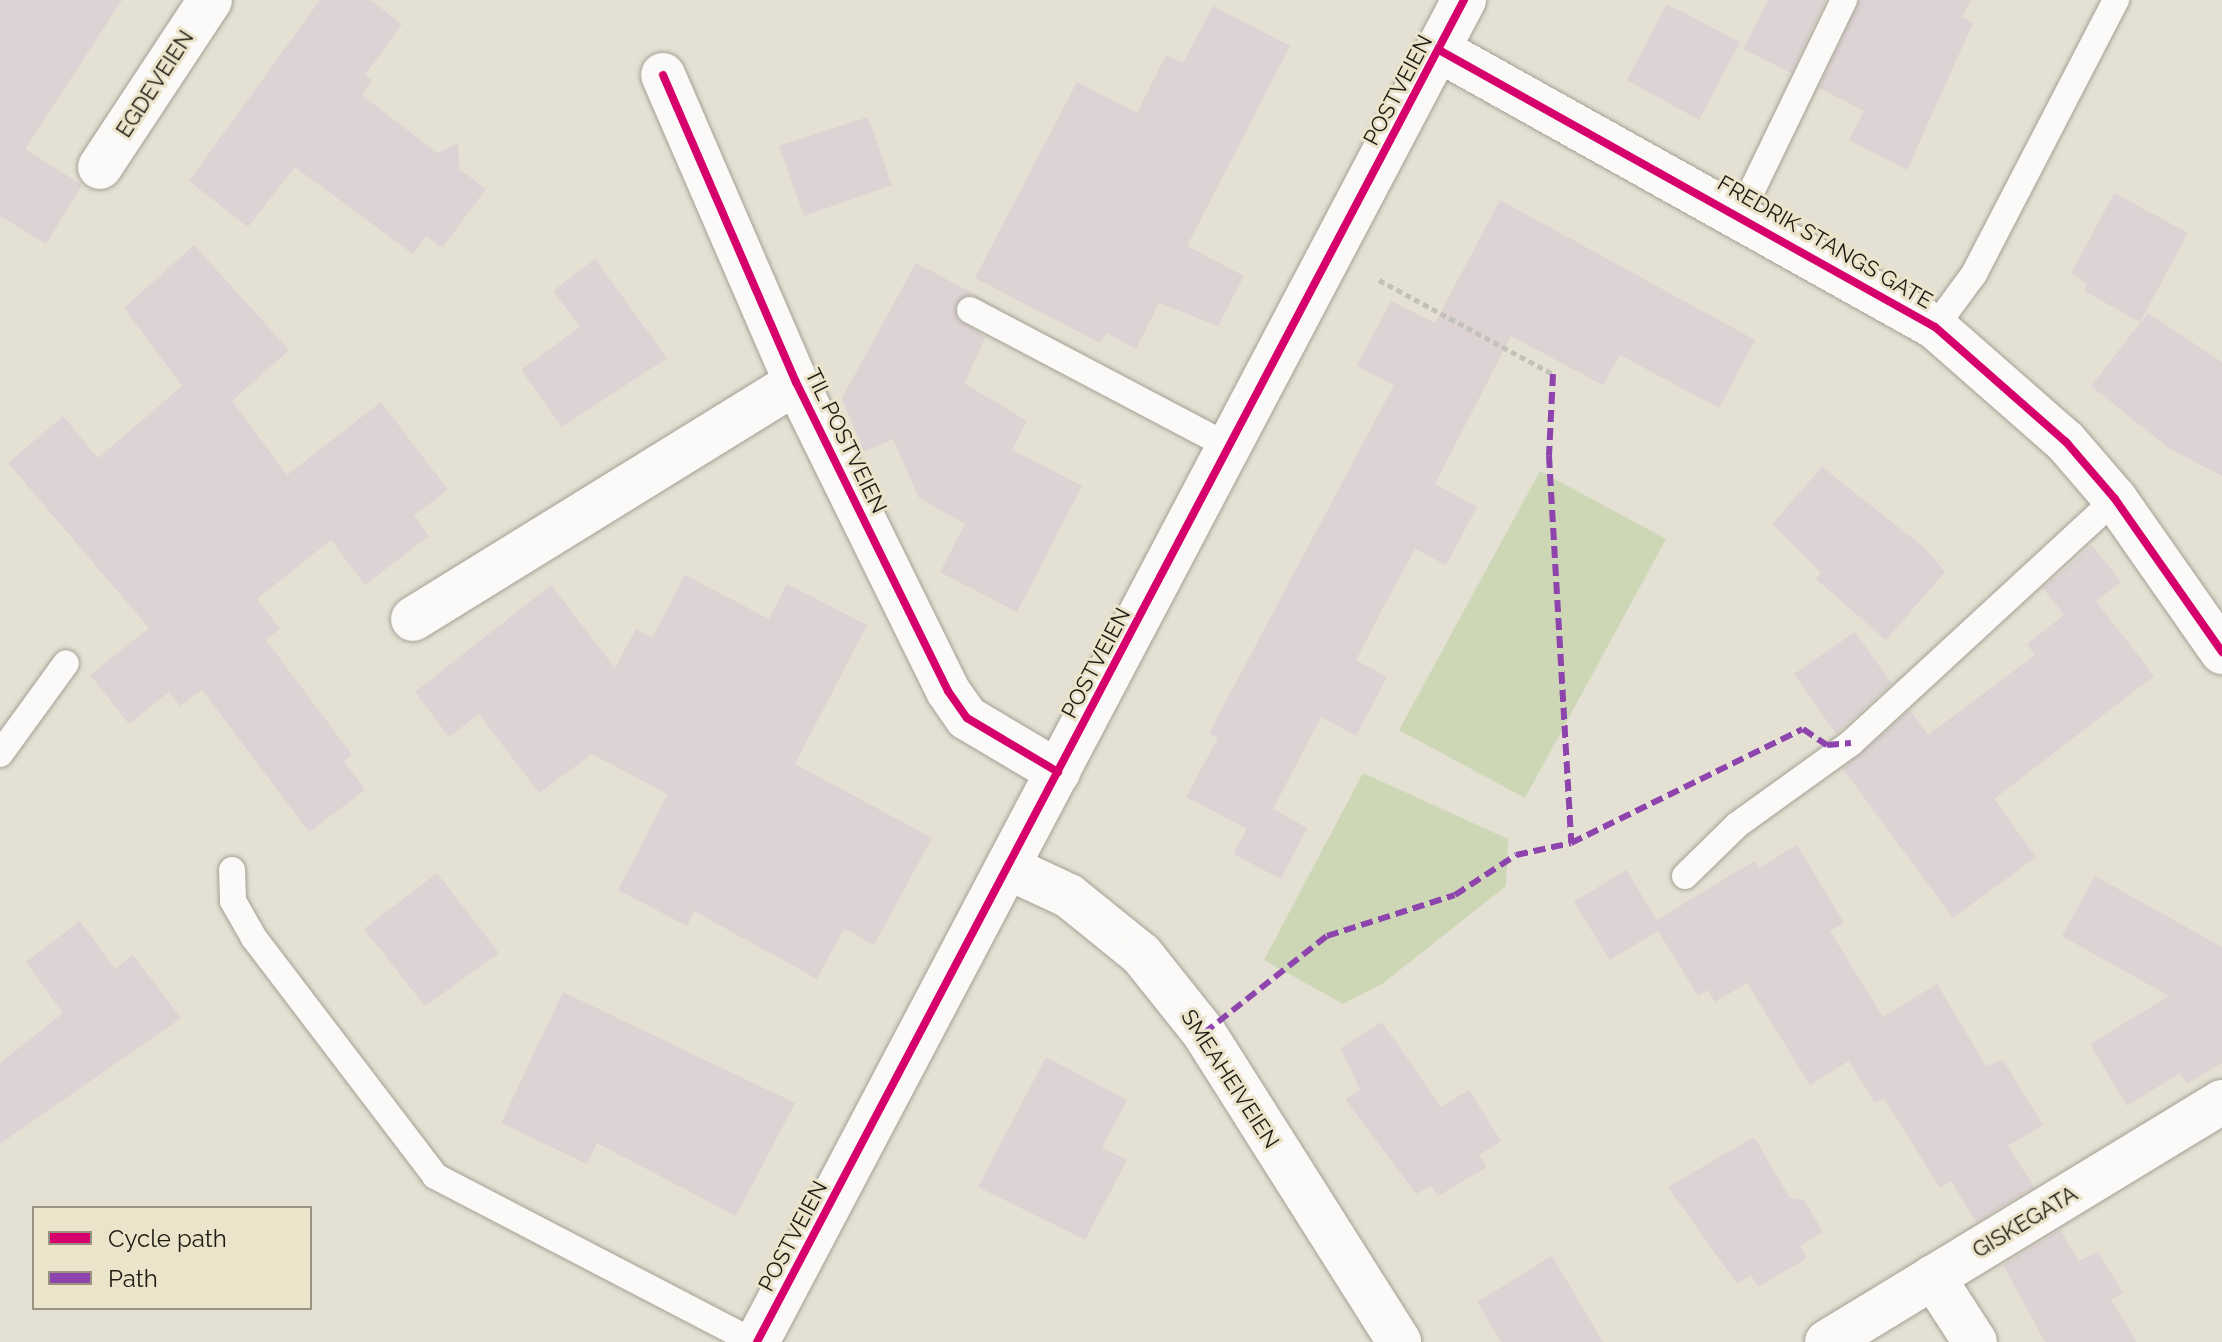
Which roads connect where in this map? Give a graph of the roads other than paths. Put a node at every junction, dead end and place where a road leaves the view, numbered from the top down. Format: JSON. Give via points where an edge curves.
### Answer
{"nodes":[{"id":1,"x":210,"y":0,"type":"edge"},
{"id":2,"x":1464,"y":0,"type":"edge"},
{"id":3,"x":1844,"y":0,"type":"edge"},
{"id":4,"x":2116,"y":0,"type":"edge"},
{"id":5,"x":1439,"y":50,"type":"junction"},
{"id":6,"x":663,"y":75,"type":"dead end"},
{"id":7,"x":100,"y":167,"type":"dead end"},
{"id":8,"x":1741,"y":213,"type":"junction"},
{"id":9,"x":970,"y":310,"type":"dead end"},
{"id":10,"x":1935,"y":327,"type":"junction"},
{"id":11,"x":796,"y":382,"type":"junction"},
{"id":12,"x":1230,"y":447,"type":"junction"},
{"id":13,"x":2115,"y":499,"type":"junction"},
{"id":14,"x":413,"y":619,"type":"dead end"},
{"id":15,"x":2222,"y":652,"type":"edge"},
{"id":16,"x":66,"y":663,"type":"dead end"},
{"id":17,"x":0,"y":754,"type":"edge"},
{"id":18,"x":1058,"y":772,"type":"junction"},
{"id":19,"x":1009,"y":868,"type":"junction"},
{"id":20,"x":232,"y":870,"type":"dead end"},
{"id":21,"x":1685,"y":876,"type":"dead end"},
{"id":22,"x":2222,"y":1102,"type":"edge"},
{"id":23,"x":1933,"y":1277,"type":"junction"},
{"id":24,"x":756,"y":1342,"type":"edge"},
{"id":25,"x":1399,"y":1342,"type":"edge"},
{"id":26,"x":1827,"y":1342,"type":"edge"},
{"id":27,"x":1975,"y":1342,"type":"edge"}],
"edges":[{"from":1,"to":7,"type":"street","name":"EGDEVEIEN"},
{"from":2,"to":5,"type":"street","name":"POSTVEIEN"},
{"from":3,"to":8,"type":"lane"},
{"from":4,"to":10,"type":"lane","via":[[1974,274]]},
{"from":5,"to":8,"type":"street","name":"FREDRIK STANGS GATE"},
{"from":5,"to":12,"type":"street","name":"POSTVEIEN"},
{"from":6,"to":11,"type":"street","name":"TIL POSTVEIEN"},
{"from":8,"to":10,"type":"street","name":"FREDRIK STANGS GATE"},
{"from":9,"to":12,"type":"lane"},
{"from":10,"to":13,"type":"street","name":"FREDRIK STANGS GATE","via":[[2016,394]]},
{"from":11,"to":14,"type":"street"},
{"from":11,"to":18,"type":"street","name":"TIL POSTVEIEN","via":[[948,691],[967,718]]},
{"from":12,"to":18,"type":"street","name":"POSTVEIEN"},
{"from":13,"to":15,"type":"street","name":"FREDRIK STANGS GATE"},
{"from":13,"to":21,"type":"lane","via":[[1851,743],[1737,825]]},
{"from":16,"to":17,"type":"lane"},
{"from":18,"to":19,"type":"street","name":"POSTVEIEN"},
{"from":19,"to":24,"type":"street","name":"POSTVEIEN"},
{"from":19,"to":25,"type":"street","name":"SMEAHEIVEIEN","via":[[1069,896],[1141,954],[1204,1033]]},
{"from":20,"to":24,"type":"lane","via":[[233,901],[254,938],[435,1176]]},
{"from":22,"to":23,"type":"street","name":"GISKEGATA"},
{"from":23,"to":26,"type":"street","name":"GISKEGATA"},
{"from":23,"to":27,"type":"street"}]}
